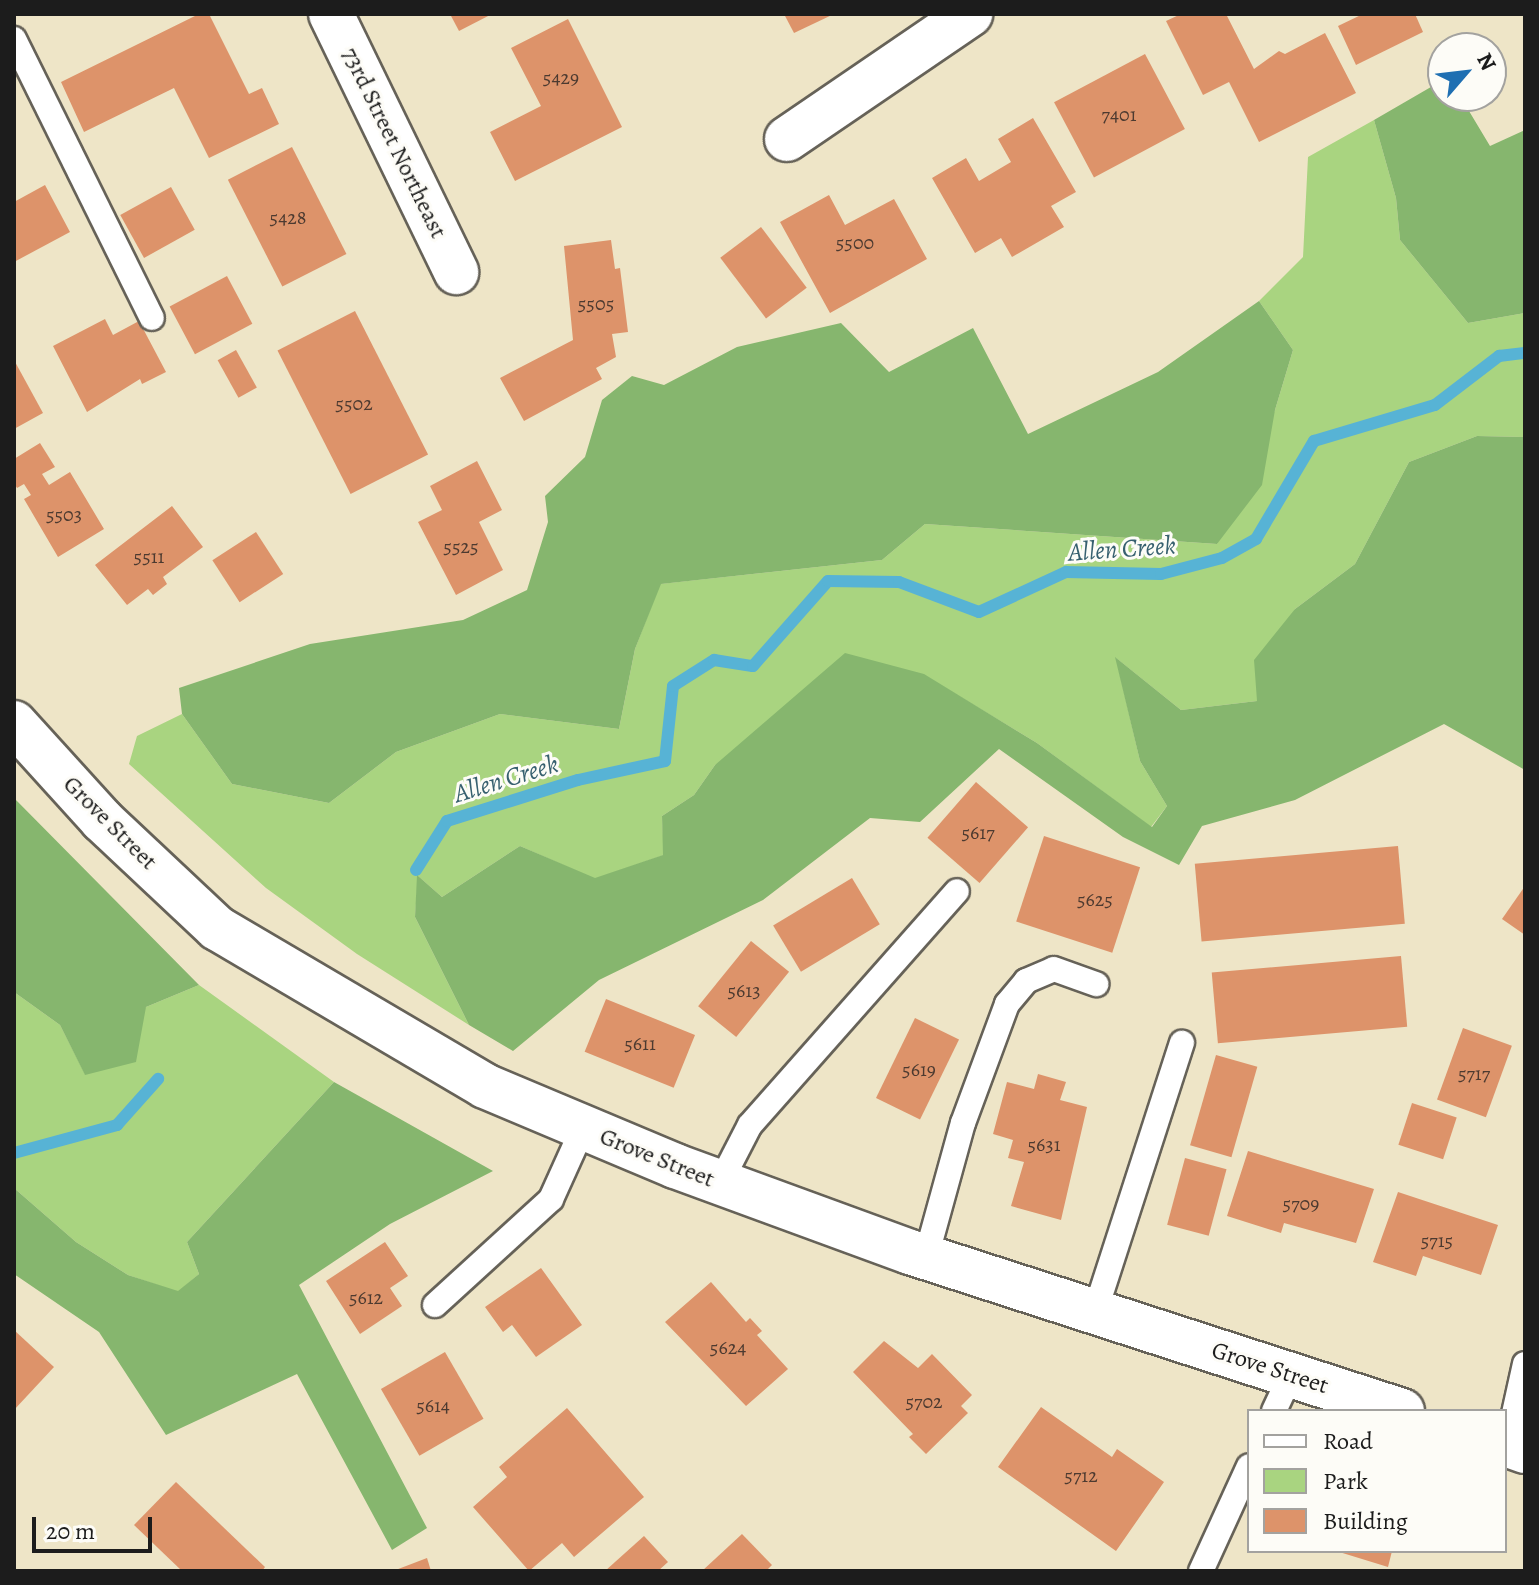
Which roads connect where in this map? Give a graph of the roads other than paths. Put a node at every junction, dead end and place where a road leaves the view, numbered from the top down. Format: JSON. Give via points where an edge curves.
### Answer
{"nodes":[{"id":1,"x":331,"y":14,"type":"edge"},
{"id":2,"x":970,"y":14,"type":"edge"},
{"id":3,"x":14,"y":39,"type":"edge"},
{"id":4,"x":787,"y":139,"type":"dead end"},
{"id":5,"x":456,"y":272,"type":"dead end"},
{"id":6,"x":152,"y":318,"type":"dead end"},
{"id":7,"x":14,"y":723,"type":"edge"},
{"id":8,"x":957,"y":891,"type":"dead end"},
{"id":9,"x":1096,"y":984,"type":"dead end"},
{"id":10,"x":1182,"y":1043,"type":"dead end"},
{"id":11,"x":583,"y":1128,"type":"junction"},
{"id":12,"x":720,"y":1183,"type":"junction"},
{"id":13,"x":926,"y":1257,"type":"junction"},
{"id":14,"x":435,"y":1305,"type":"dead end"},
{"id":15,"x":1095,"y":1312,"type":"junction"},
{"id":16,"x":1525,"y":1364,"type":"edge"},
{"id":17,"x":1282,"y":1393,"type":"edge"},
{"id":18,"x":1389,"y":1409,"type":"edge"},
{"id":19,"x":1512,"y":1447,"type":"edge"},
{"id":20,"x":1247,"y":1470,"type":"edge"},
{"id":21,"x":1201,"y":1571,"type":"edge"}],
"edges":[{"from":1,"to":5,"type":"street","name":"73rd Street Northeast"},
{"from":2,"to":4,"type":"street"},
{"from":3,"to":6,"type":"lane"},
{"from":7,"to":11,"type":"street","name":"Grove Street","via":[[102,820],[217,928],[485,1086]]},
{"from":8,"to":12,"type":"lane","via":[[750,1125]]},
{"from":9,"to":13,"type":"lane","via":[[1054,969],[1026,981],[1007,1004],[963,1123]]},
{"from":10,"to":15,"type":"lane"},
{"from":11,"to":12,"type":"street","name":"Grove Street"},
{"from":11,"to":14,"type":"lane","via":[[551,1199]]},
{"from":12,"to":13,"type":"street","name":"Grove Street"},
{"from":13,"to":15,"type":"street","name":"Grove Street"},
{"from":15,"to":17,"type":"street","name":"Grove Street"},
{"from":16,"to":19,"type":"lane"},
{"from":17,"to":18,"type":"street","name":"Grove Street"},
{"from":20,"to":21,"type":"lane"}]}
